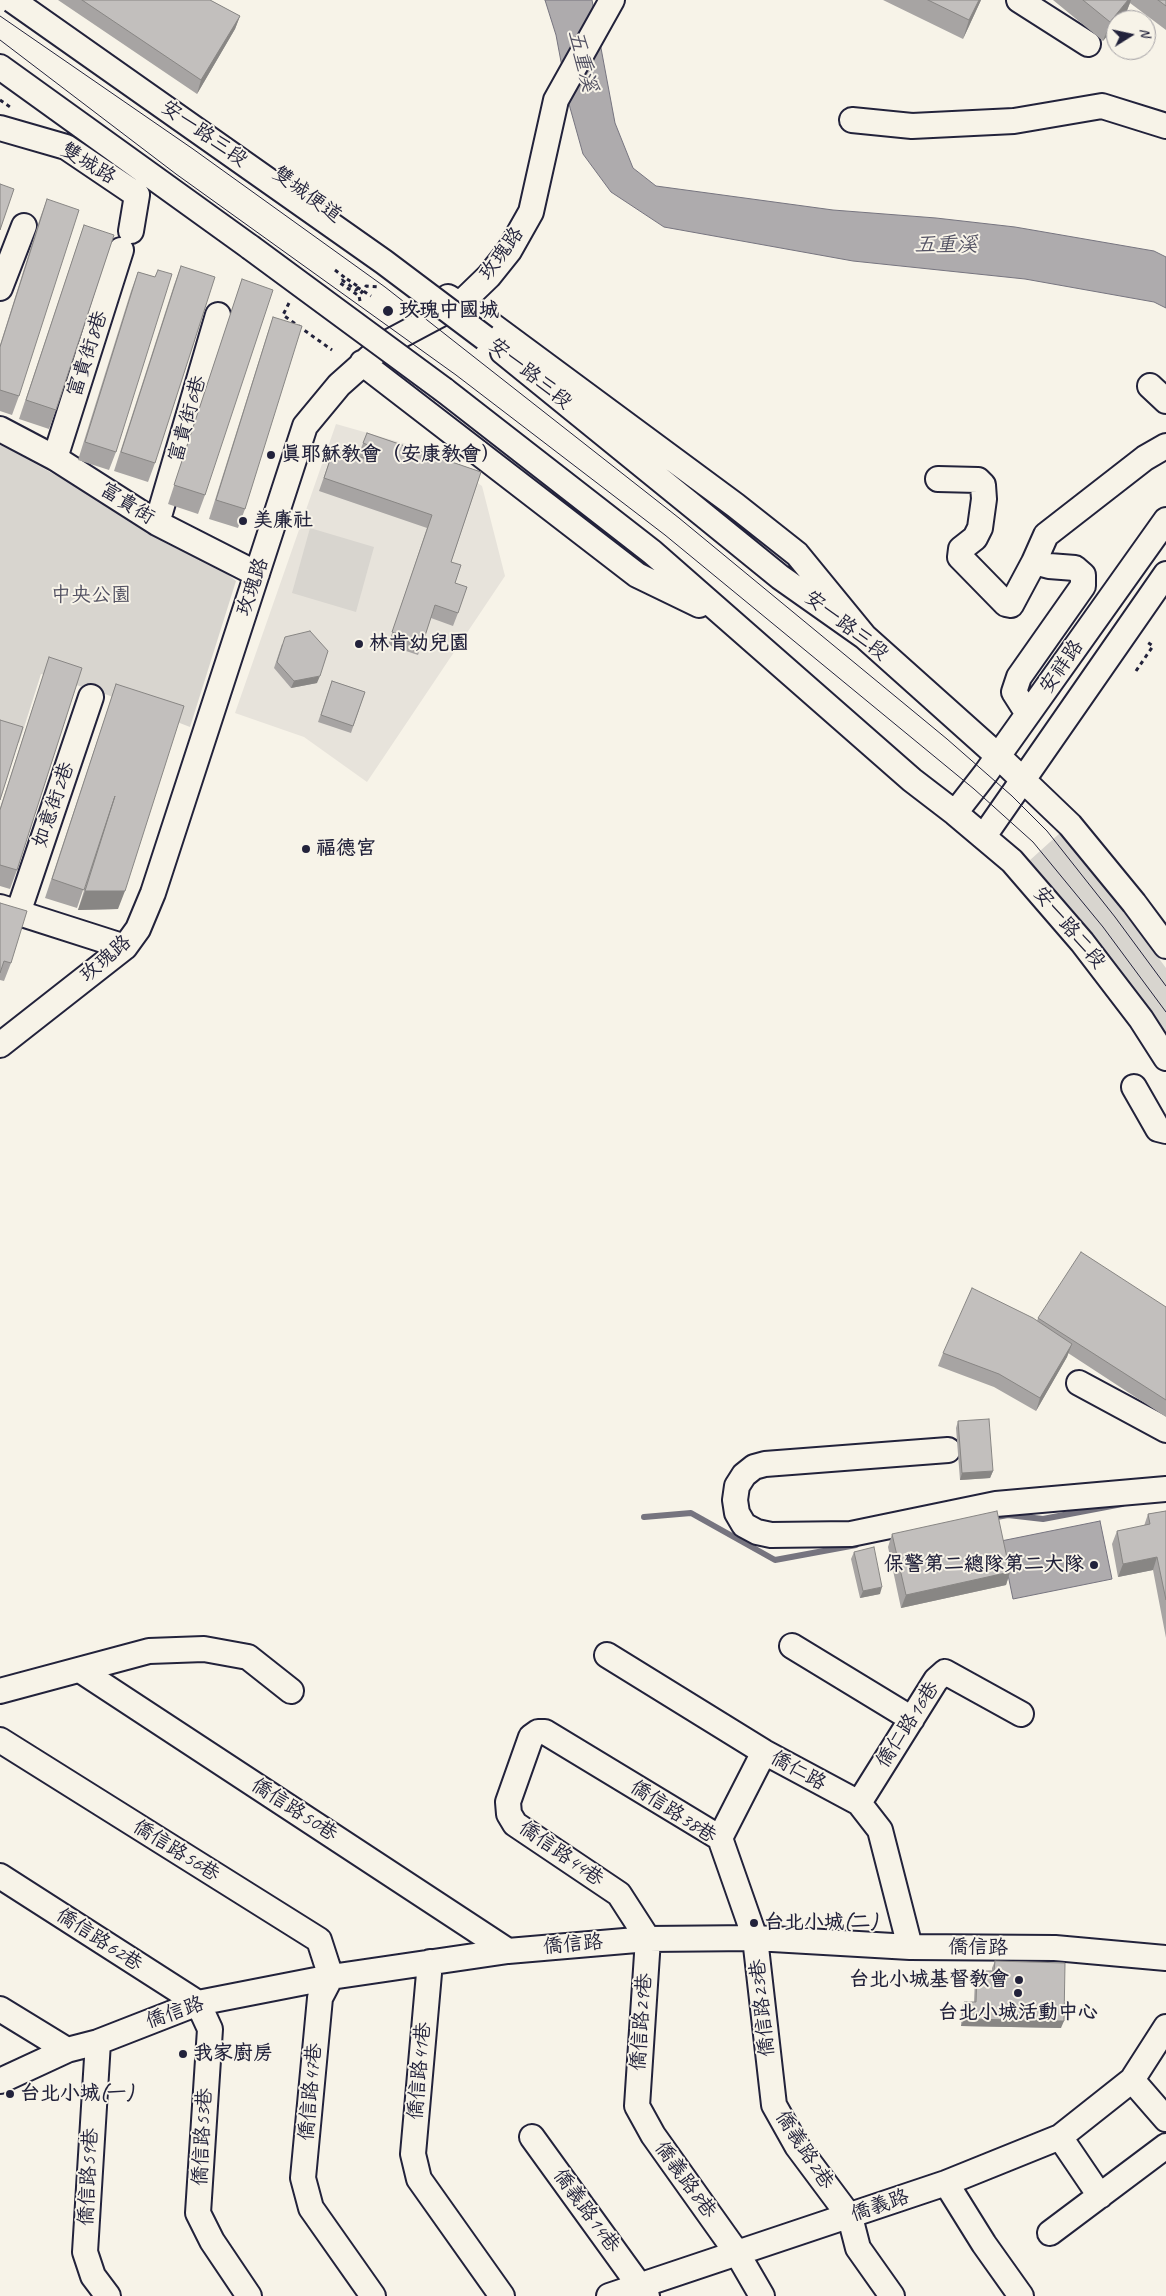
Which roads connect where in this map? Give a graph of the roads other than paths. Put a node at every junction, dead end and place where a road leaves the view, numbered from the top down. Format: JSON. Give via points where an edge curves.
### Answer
{"nodes":[{"id":1,"x":12,"y":0,"type":"edge"},
{"id":2,"x":31,"y":0,"type":"edge"},
{"id":3,"x":612,"y":0,"type":"edge"},
{"id":4,"x":1019,"y":0,"type":"edge"},
{"id":5,"x":1088,"y":44,"type":"dead end"},
{"id":6,"x":0,"y":67,"type":"edge"},
{"id":7,"x":852,"y":120,"type":"dead end"},
{"id":8,"x":1166,"y":126,"type":"edge"},
{"id":9,"x":0,"y":128,"type":"edge"},
{"id":10,"x":24,"y":226,"type":"dead end"},
{"id":11,"x":126,"y":240,"type":"joint"},
{"id":12,"x":0,"y":288,"type":"edge"},
{"id":13,"x":460,"y":304,"type":"junction"},
{"id":14,"x":218,"y":315,"type":"dead end"},
{"id":15,"x":362,"y":363,"type":"junction"},
{"id":16,"x":0,"y":429,"type":"edge"},
{"id":17,"x":1166,"y":446,"type":"edge"},
{"id":18,"x":55,"y":458,"type":"junction"},
{"id":19,"x":938,"y":479,"type":"dead end"},
{"id":20,"x":1166,"y":520,"type":"edge"},
{"id":21,"x":158,"y":523,"type":"junction"},
{"id":22,"x":1034,"y":562,"type":"junction"},
{"id":23,"x":257,"y":574,"type":"junction"},
{"id":24,"x":1166,"y":574,"type":"edge"},
{"id":25,"x":724,"y":617,"type":"junction"},
{"id":26,"x":865,"y":637,"type":"junction"},
{"id":27,"x":91,"y":697,"type":"dead end"},
{"id":28,"x":1028,"y":714,"type":"junction"},
{"id":29,"x":998,"y":756,"type":"junction"},
{"id":30,"x":1024,"y":779,"type":"junction"},
{"id":31,"x":956,"y":812,"type":"junction"},
{"id":32,"x":984,"y":836,"type":"junction"},
{"id":33,"x":9,"y":910,"type":"edge"},
{"id":34,"x":1166,"y":946,"type":"edge"},
{"id":35,"x":125,"y":947,"type":"junction"},
{"id":36,"x":0,"y":1045,"type":"edge"},
{"id":37,"x":1166,"y":1058,"type":"edge"},
{"id":38,"x":1134,"y":1087,"type":"dead end"},
{"id":39,"x":1166,"y":1131,"type":"edge"},
{"id":40,"x":1079,"y":1383,"type":"dead end"},
{"id":41,"x":1166,"y":1430,"type":"edge"},
{"id":42,"x":948,"y":1450,"type":"dead end"},
{"id":43,"x":1166,"y":1489,"type":"edge"},
{"id":44,"x":792,"y":1646,"type":"dead end"},
{"id":45,"x":607,"y":1655,"type":"dead end"},
{"id":46,"x":80,"y":1670,"type":"junction"},
{"id":47,"x":291,"y":1690,"type":"dead end"},
{"id":48,"x":0,"y":1691,"type":"edge"},
{"id":49,"x":1021,"y":1714,"type":"dead end"},
{"id":50,"x":912,"y":1719,"type":"junction"},
{"id":51,"x":538,"y":1732,"type":"joint"},
{"id":52,"x":0,"y":1740,"type":"edge"},
{"id":53,"x":764,"y":1752,"type":"junction"},
{"id":54,"x":858,"y":1803,"type":"junction"},
{"id":55,"x":720,"y":1838,"type":"junction"},
{"id":56,"x":0,"y":1876,"type":"edge"},
{"id":57,"x":755,"y":1938,"type":"junction"},
{"id":58,"x":648,"y":1939,"type":"junction"},
{"id":59,"x":910,"y":1947,"type":"junction"},
{"id":60,"x":508,"y":1950,"type":"junction"},
{"id":61,"x":1166,"y":1958,"type":"edge"},
{"id":62,"x":430,"y":1962,"type":"junction"},
{"id":63,"x":331,"y":1977,"type":"junction"},
{"id":64,"x":198,"y":2003,"type":"junction"},
{"id":65,"x":0,"y":2009,"type":"edge"},
{"id":66,"x":1166,"y":2027,"type":"edge"},
{"id":67,"x":98,"y":2042,"type":"junction"},
{"id":68,"x":67,"y":2050,"type":"junction"},
{"id":69,"x":770,"y":2078,"type":"joint"},
{"id":70,"x":1132,"y":2080,"type":"junction"},
{"id":71,"x":0,"y":2081,"type":"edge"},
{"id":72,"x":636,"y":2106,"type":"joint"},
{"id":73,"x":1166,"y":2119,"type":"edge"},
{"id":74,"x":1060,"y":2136,"type":"junction"},
{"id":75,"x":532,"y":2137,"type":"dead end"},
{"id":76,"x":1166,"y":2146,"type":"edge"},
{"id":77,"x":946,"y":2183,"type":"junction"},
{"id":78,"x":1100,"y":2196,"type":"junction"},
{"id":79,"x":850,"y":2217,"type":"junction"},
{"id":80,"x":1050,"y":2233,"type":"dead end"},
{"id":81,"x":738,"y":2253,"type":"junction"},
{"id":82,"x":644,"y":2291,"type":"edge"},
{"id":83,"x":108,"y":2296,"type":"edge"},
{"id":84,"x":249,"y":2296,"type":"edge"},
{"id":85,"x":372,"y":2296,"type":"edge"},
{"id":86,"x":502,"y":2296,"type":"edge"},
{"id":87,"x":609,"y":2296,"type":"edge"},
{"id":88,"x":762,"y":2296,"type":"edge"},
{"id":89,"x":892,"y":2296,"type":"edge"},
{"id":90,"x":1020,"y":2296,"type":"edge"}],
"edges":[{"from":1,"to":26,"type":"street","name":"安一路三段","bridge":true,"via":[[384,262],[485,338],[780,577]]},
{"from":2,"to":13,"type":"street","name":"雙城便道"},
{"from":3,"to":13,"type":"street","name":"玫瑰路","via":[[556,100],[531,212],[509,251]]},
{"from":4,"to":5,"type":"street"},
{"from":6,"to":25,"type":"street","bridge":true,"via":[[444,390],[652,552]]},
{"from":7,"to":8,"type":"street","via":[[912,126],[1014,121],[1102,106]]},
{"from":9,"to":11,"type":"street","name":"雙城路","via":[[66,147],[137,195]]},
{"from":10,"to":12,"type":"street"},
{"from":11,"to":18,"type":"street","name":"富貴街8巷"},
{"from":13,"to":15,"type":"street","name":"玫瑰路","via":[[385,344]]},
{"from":13,"to":26,"type":"street","name":"雙城便道","via":[[797,554]]},
{"from":14,"to":21,"type":"street","name":"富貴街6巷"},
{"from":15,"to":23,"type":"street","name":"玫瑰路","via":[[305,426]]},
{"from":15,"to":25,"type":"street","via":[[637,575]]},
{"from":16,"to":18,"type":"street","name":"富貴街"},
{"from":17,"to":22,"type":"street","via":[[1145,458],[1046,535]]},
{"from":18,"to":21,"type":"street","name":"富貴街"},
{"from":19,"to":22,"type":"street","via":[[978,480],[982,485],[984,499],[980,528],[975,538],[961,549],[960,557],[1006,604],[1011,605]]},
{"from":20,"to":28,"type":"street","name":"安祥路"},
{"from":21,"to":23,"type":"street","name":"富貴街"},
{"from":22,"to":28,"type":"street","via":[[1075,568],[1083,575],[1083,586],[1019,677],[1014,692]]},
{"from":23,"to":35,"type":"street","name":"玫瑰路","via":[[153,892],[138,929]]},
{"from":24,"to":30,"type":"street","name":"安祥路"},
{"from":25,"to":31,"type":"street","via":[[912,780]]},
{"from":26,"to":29,"type":"street","name":"安一路三段"},
{"from":27,"to":33,"type":"street","name":"如意街2巷"},
{"from":28,"to":29,"type":"street","name":"安祥路"},
{"from":29,"to":30,"type":"street","name":"安一路三段"},
{"from":29,"to":31,"type":"street","name":"安祥路"},
{"from":30,"to":32,"type":"street","name":"安祥路"},
{"from":30,"to":34,"type":"street","via":[[1070,825]]},
{"from":31,"to":32,"type":"street","name":"安一路二段"},
{"from":32,"to":37,"type":"street","name":"安一路二段","via":[[1012,860],[1082,942],[1141,1019]]},
{"from":33,"to":35,"type":"street"},
{"from":35,"to":36,"type":"street","name":"玫瑰路"},
{"from":38,"to":39,"type":"street","via":[[1158,1129]]},
{"from":40,"to":41,"type":"street"},
{"from":42,"to":43,"type":"street","via":[[754,1467],[737,1486],[737,1513],[744,1525],[771,1535],[851,1534],[996,1504]]},
{"from":44,"to":50,"type":"street"},
{"from":45,"to":53,"type":"street","name":"僑仁路"},
{"from":46,"to":47,"type":"street","via":[[149,1651],[204,1649],[248,1657]]},
{"from":46,"to":48,"type":"street"},
{"from":46,"to":60,"type":"street","name":"僑信路50巷"},
{"from":49,"to":50,"type":"street","name":"僑仁路16巷","via":[[945,1672],[936,1680]]},
{"from":50,"to":54,"type":"street","name":"僑仁路16巷"},
{"from":51,"to":55,"type":"street","name":"僑信路38巷","via":[[545,1732]]},
{"from":51,"to":58,"type":"street","name":"僑信路44巷","via":[[531,1737],[511,1793],[509,1814],[515,1824],[619,1894]]},
{"from":52,"to":63,"type":"street","name":"僑信路56巷","via":[[318,1940]]},
{"from":53,"to":54,"type":"street","name":"僑仁路"},
{"from":53,"to":55,"type":"street"},
{"from":54,"to":59,"type":"street","name":"僑仁路","via":[[880,1830]]},
{"from":55,"to":57,"type":"street","name":"僑信路38巷"},
{"from":56,"to":64,"type":"street","name":"僑信路62巷"},
{"from":57,"to":58,"type":"street","name":"僑信路"},
{"from":57,"to":59,"type":"street","name":"僑信路"},
{"from":57,"to":69,"type":"street","name":"僑信路23巷"},
{"from":58,"to":60,"type":"street","name":"僑信路"},
{"from":58,"to":72,"type":"street","name":"僑信路29巷"},
{"from":59,"to":61,"type":"street","name":"僑信路","via":[[1055,1948]]},
{"from":60,"to":62,"type":"street","name":"僑信路"},
{"from":62,"to":63,"type":"street","name":"僑信路"},
{"from":62,"to":86,"type":"street","name":"僑信路41巷","via":[[412,2154],[419,2179]]},
{"from":63,"to":64,"type":"street","name":"僑信路"},
{"from":63,"to":85,"type":"street","name":"僑信路47巷","via":[[320,1998],[303,2178],[311,2208]]},
{"from":64,"to":67,"type":"street","name":"僑信路"},
{"from":64,"to":84,"type":"street","name":"僑信路53巷","via":[[210,2029],[198,2213],[212,2241]]},
{"from":65,"to":68,"type":"street"},
{"from":66,"to":70,"type":"street","name":"僑義路"},
{"from":67,"to":68,"type":"street","name":"僑信路"},
{"from":67,"to":83,"type":"street","name":"僑信路59巷","via":[[85,2252],[93,2276]]},
{"from":68,"to":71,"type":"street","name":"僑信路"},
{"from":69,"to":79,"type":"street","name":"僑義路2巷","via":[[774,2105],[797,2146]]},
{"from":70,"to":73,"type":"street"},
{"from":70,"to":74,"type":"street","name":"僑義路"},
{"from":72,"to":81,"type":"street","name":"僑義路8巷","via":[[653,2135]]},
{"from":74,"to":77,"type":"street","name":"僑義路"},
{"from":74,"to":78,"type":"street"},
{"from":75,"to":82,"type":"street","name":"僑義路14巷"},
{"from":76,"to":78,"type":"street"},
{"from":77,"to":79,"type":"street","name":"僑義路"},
{"from":77,"to":90,"type":"street"},
{"from":78,"to":80,"type":"street"},
{"from":79,"to":81,"type":"street","name":"僑義路"},
{"from":79,"to":89,"type":"street","via":[[858,2248]]},
{"from":81,"to":82,"type":"street","name":"僑義路"},
{"from":81,"to":88,"type":"street","name":"僑義路8巷"},
{"from":82,"to":87,"type":"street","name":"僑義路"}]}
